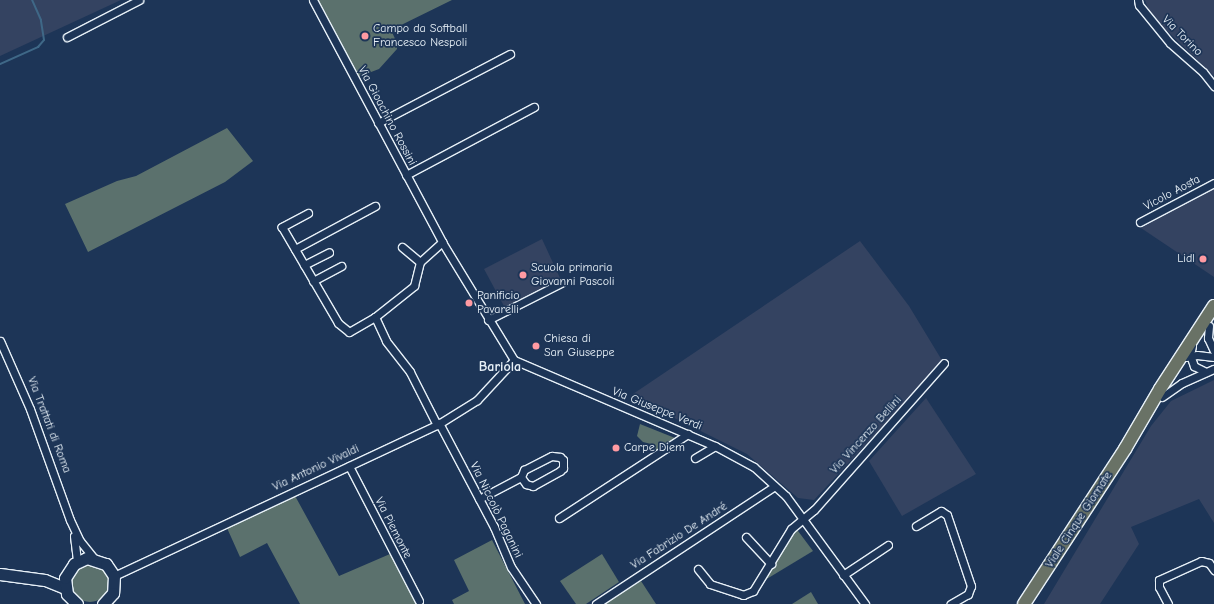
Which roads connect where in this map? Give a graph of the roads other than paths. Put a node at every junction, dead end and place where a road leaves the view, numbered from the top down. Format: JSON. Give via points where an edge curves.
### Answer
{"nodes":[{"id":1,"x":139,"y":0,"type":"edge"},
{"id":2,"x":312,"y":0,"type":"edge"},
{"id":3,"x":1138,"y":0,"type":"edge"},
{"id":4,"x":67,"y":36,"type":"dead end"},
{"id":5,"x":510,"y":54,"type":"dead end"},
{"id":6,"x":1214,"y":86,"type":"edge"},
{"id":7,"x":534,"y":107,"type":"dead end"},
{"id":8,"x":378,"y":123,"type":"junction"},
{"id":9,"x":406,"y":175,"type":"junction"},
{"id":10,"x":1214,"y":183,"type":"edge"},
{"id":11,"x":374,"y":206,"type":"dead end"},
{"id":12,"x":308,"y":213,"type":"dead end"},
{"id":13,"x":1140,"y":222,"type":"dead end"},
{"id":14,"x":442,"y":242,"type":"junction"},
{"id":15,"x":402,"y":247,"type":"dead end"},
{"id":16,"x":295,"y":249,"type":"junction"},
{"id":17,"x":329,"y":252,"type":"dead end"},
{"id":18,"x":420,"y":262,"type":"junction"},
{"id":19,"x":304,"y":266,"type":"junction"},
{"id":20,"x":341,"y":266,"type":"dead end"},
{"id":21,"x":313,"y":281,"type":"junction"},
{"id":22,"x":561,"y":283,"type":"dead end"},
{"id":23,"x":1214,"y":306,"type":"edge"},
{"id":24,"x":1214,"y":310,"type":"edge"},
{"id":25,"x":375,"y":317,"type":"junction"},
{"id":26,"x":488,"y":320,"type":"junction"},
{"id":27,"x":1212,"y":322,"type":"edge"},
{"id":28,"x":0,"y":341,"type":"edge"},
{"id":29,"x":1214,"y":350,"type":"edge"},
{"id":30,"x":1190,"y":355,"type":"junction"},
{"id":31,"x":1214,"y":357,"type":"edge"},
{"id":32,"x":514,"y":360,"type":"junction"},
{"id":33,"x":944,"y":363,"type":"dead end"},
{"id":34,"x":1214,"y":369,"type":"edge"},
{"id":35,"x":1206,"y":372,"type":"junction"},
{"id":36,"x":1161,"y":393,"type":"junction"},
{"id":37,"x":438,"y":424,"type":"junction"},
{"id":38,"x":688,"y":434,"type":"junction"},
{"id":39,"x":715,"y":446,"type":"junction"},
{"id":40,"x":695,"y":458,"type":"dead end"},
{"id":41,"x":349,"y":466,"type":"junction"},
{"id":42,"x":521,"y":477,"type":"junction"},
{"id":43,"x":775,"y":486,"type":"junction"},
{"id":44,"x":479,"y":499,"type":"junction"},
{"id":45,"x":559,"y":518,"type":"dead end"},
{"id":46,"x":803,"y":519,"type":"junction"},
{"id":47,"x":70,"y":520,"type":"junction"},
{"id":48,"x":916,"y":526,"type":"dead end"},
{"id":49,"x":746,"y":537,"type":"dead end"},
{"id":50,"x":888,"y":545,"type":"dead end"},
{"id":51,"x":94,"y":558,"type":"junction"},
{"id":52,"x":771,"y":564,"type":"junction"},
{"id":53,"x":73,"y":565,"type":"junction"},
{"id":54,"x":698,"y":569,"type":"dead end"},
{"id":55,"x":1214,"y":570,"type":"edge"},
{"id":56,"x":0,"y":574,"type":"edge"},
{"id":57,"x":114,"y":576,"type":"junction"},
{"id":58,"x":843,"y":576,"type":"junction"},
{"id":59,"x":32,"y":578,"type":"junction"},
{"id":60,"x":65,"y":588,"type":"junction"},
{"id":61,"x":419,"y":601,"type":"dead end"},
{"id":62,"x":108,"y":602,"type":"edge"},
{"id":63,"x":76,"y":604,"type":"edge"},
{"id":64,"x":536,"y":604,"type":"edge"},
{"id":65,"x":596,"y":604,"type":"edge"},
{"id":66,"x":864,"y":604,"type":"edge"},
{"id":67,"x":951,"y":604,"type":"edge"},
{"id":68,"x":1024,"y":604,"type":"edge"},
{"id":69,"x":1168,"y":604,"type":"edge"}],
"edges":[{"from":1,"to":4,"type":"street"},
{"from":2,"to":8,"type":"street","name":"Via Gioachino Rossini"},
{"from":3,"to":6,"type":"street","name":"Via Torino","via":[[1139,5],[1170,43],[1203,72]]},
{"from":5,"to":8,"type":"street"},
{"from":7,"to":9,"type":"street"},
{"from":8,"to":9,"type":"street","name":"Via Gioachino Rossini"},
{"from":9,"to":14,"type":"street","name":"Via Gioachino Rossini"},
{"from":10,"to":13,"type":"street","name":"Vicolo Aosta"},
{"from":11,"to":16,"type":"street"},
{"from":12,"to":16,"type":"street","via":[[282,227]]},
{"from":14,"to":18,"type":"street"},
{"from":14,"to":26,"type":"street"},
{"from":15,"to":18,"type":"street"},
{"from":16,"to":19,"type":"street"},
{"from":17,"to":19,"type":"street"},
{"from":18,"to":25,"type":"street","via":[[414,286]]},
{"from":19,"to":21,"type":"street"},
{"from":20,"to":21,"type":"street"},
{"from":21,"to":25,"type":"street","via":[[338,323],[346,331],[353,331]]},
{"from":22,"to":26,"type":"street"},
{"from":23,"to":36,"type":"main road","name":"Viale Cinque Giornate"},
{"from":24,"to":30,"type":"street","via":[[1195,339]]},
{"from":25,"to":37,"type":"street","name":"Via Niccolò Paganini","via":[[386,340],[410,372]]},
{"from":26,"to":32,"type":"street"},
{"from":27,"to":29,"type":"street","via":[[1208,338]]},
{"from":27,"to":30,"type":"main road","name":"Viale Cinque Giornate"},
{"from":28,"to":47,"type":"street","name":"Via Trattati di Roma","via":[[30,409]]},
{"from":30,"to":31,"type":"street"},
{"from":30,"to":35,"type":"street","via":[[1194,366]]},
{"from":30,"to":36,"type":"main road","name":"Viale Cinque Giornate"},
{"from":32,"to":37,"type":"street","name":"Via Antonio Vivaldi","via":[[477,400]]},
{"from":32,"to":38,"type":"street","name":"Via Giuseppe Verdi"},
{"from":33,"to":46,"type":"street","name":"Via Vincenzo Bellini","via":[[814,510]]},
{"from":34,"to":35,"type":"street"},
{"from":35,"to":36,"type":"street"},
{"from":36,"to":68,"type":"main road","name":"Viale Cinque Giornate"},
{"from":37,"to":41,"type":"street","name":"Via Antonio Vivaldi"},
{"from":37,"to":44,"type":"street","name":"Via Niccolò Paganini"},
{"from":38,"to":39,"type":"street","name":"Via Giuseppe Verdi"},
{"from":38,"to":45,"type":"street"},
{"from":39,"to":40,"type":"street"},
{"from":39,"to":43,"type":"street","name":"Via Giuseppe Verdi","via":[[754,467]]},
{"from":41,"to":57,"type":"street","name":"Via Antonio Vivaldi"},
{"from":41,"to":61,"type":"street","name":"Via Piemonte"},
{"from":42,"to":42,"type":"street","via":[[524,470],[552,456],[560,456],[563,460],[563,468],[560,471],[533,486],[526,484]]},
{"from":42,"to":44,"type":"street"},
{"from":43,"to":46,"type":"street","name":"Via Giuseppe Verdi"},
{"from":43,"to":65,"type":"street","name":"Via Fabrizio De André"},
{"from":44,"to":64,"type":"street","name":"Via Niccolò Paganini","via":[[511,567]]},
{"from":46,"to":52,"type":"street","name":"Via Vincenzo Bellini","via":[[791,529]]},
{"from":46,"to":58,"type":"street","name":"Via Giuseppe Verdi"},
{"from":47,"to":51,"type":"street","name":"Via Trattati di Roma","via":[[80,541]]},
{"from":47,"to":53,"type":"street","name":"Via Trattati di Roma","via":[[76,547]]},
{"from":48,"to":67,"type":"street","via":[[941,511],[947,515],[972,586],[968,594]]},
{"from":49,"to":52,"type":"street"},
{"from":50,"to":58,"type":"street"},
{"from":51,"to":53,"type":"main road"},
{"from":51,"to":57,"type":"main road","via":[[106,564]]},
{"from":52,"to":54,"type":"street","name":"Via Vincenzo Bellini","via":[[757,588],[743,595],[710,584]]},
{"from":53,"to":59,"type":"main road","via":[[52,576]]},
{"from":53,"to":60,"type":"main road","via":[[65,578]]},
{"from":55,"to":69,"type":"street","via":[[1208,563],[1201,561],[1159,580],[1159,587]]},
{"from":56,"to":59,"type":"main road"},
{"from":57,"to":62,"type":"main road","via":[[114,587]]},
{"from":58,"to":66,"type":"street","name":"Via Giuseppe Verdi"},
{"from":59,"to":60,"type":"main road"},
{"from":60,"to":63,"type":"main road"}]}
